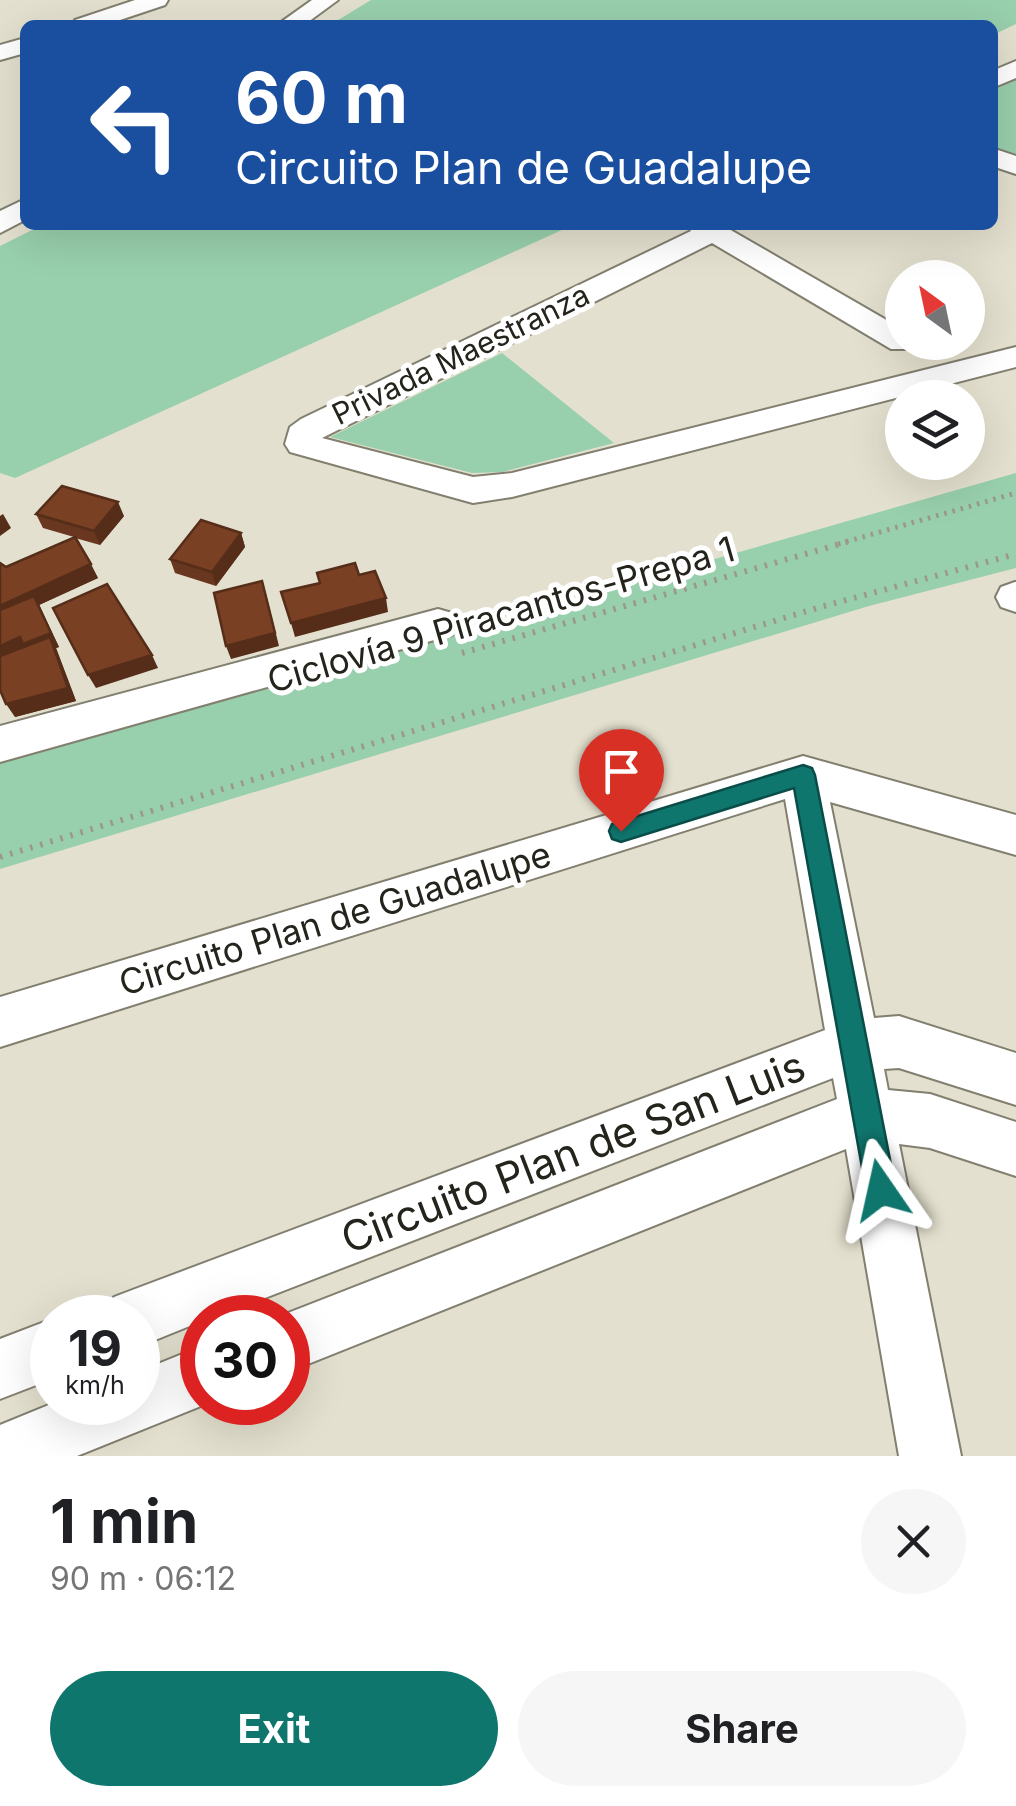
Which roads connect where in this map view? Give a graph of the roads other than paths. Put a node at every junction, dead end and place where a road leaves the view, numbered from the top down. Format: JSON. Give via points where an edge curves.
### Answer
{"nodes":[{"id":1,"x":157,"y":0,"type":"edge"},
{"id":2,"x":327,"y":0,"type":"edge"},
{"id":3,"x":98,"y":20,"type":"edge"},
{"id":4,"x":296,"y":20,"type":"edge"},
{"id":5,"x":703,"y":230,"type":"edge"},
{"id":6,"x":710,"y":230,"type":"edge"},
{"id":7,"x":885,"y":332,"type":"edge"},
{"id":8,"x":1016,"y":357,"type":"edge"},
{"id":9,"x":934,"y":360,"type":"edge"},
{"id":10,"x":953,"y":371,"type":"junction"},
{"id":11,"x":444,"y":641,"type":"road end"},
{"id":12,"x":0,"y":744,"type":"edge"},
{"id":13,"x":803,"y":775,"type":"junction"},
{"id":14,"x":1016,"y":834,"type":"edge"},
{"id":15,"x":0,"y":1022,"type":"edge"},
{"id":16,"x":853,"y":1046,"type":"junction"},
{"id":17,"x":1016,"y":1079,"type":"edge"},
{"id":18,"x":866,"y":1114,"type":"junction"},
{"id":19,"x":1016,"y":1149,"type":"edge"},
{"id":20,"x":160,"y":1309,"type":"edge"},
{"id":21,"x":310,"y":1333,"type":"edge"},
{"id":22,"x":30,"y":1357,"type":"edge"},
{"id":23,"x":0,"y":1369,"type":"edge"},
{"id":24,"x":78,"y":1425,"type":"edge"},
{"id":25,"x":0,"y":1456,"type":"edge"},
{"id":26,"x":930,"y":1456,"type":"edge"}],
"edges":[{"from":1,"to":3,"type":"street"},
{"from":2,"to":4,"type":"street"},
{"from":5,"to":10,"type":"street","name":"Privada Maestranza","via":[[313,427],[302,444],[473,490]]},
{"from":6,"to":7,"type":"street","name":"Privada Maestranza"},
{"from":8,"to":10,"type":"street","name":"Privada Maestranza"},
{"from":9,"to":10,"type":"street","name":"Privada Maestranza"},
{"from":11,"to":12,"type":"street"},
{"from":13,"to":14,"type":"street"},
{"from":13,"to":15,"type":"street","name":"Circuito Plan de Guadalupe"},
{"from":13,"to":16,"type":"street"},
{"from":16,"to":17,"type":"street","name":"Circuito Plan de San Luis","via":[[898,1042]]},
{"from":16,"to":18,"type":"street"},
{"from":16,"to":20,"type":"street","name":"Circuito Plan de San Luis"},
{"from":18,"to":19,"type":"street","name":"Circuito Plan de San Luis","via":[[930,1121]]},
{"from":18,"to":21,"type":"street","name":"Circuito Plan de San Luis"},
{"from":18,"to":26,"type":"street"},
{"from":22,"to":23,"type":"street"},
{"from":24,"to":25,"type":"street"}]}
